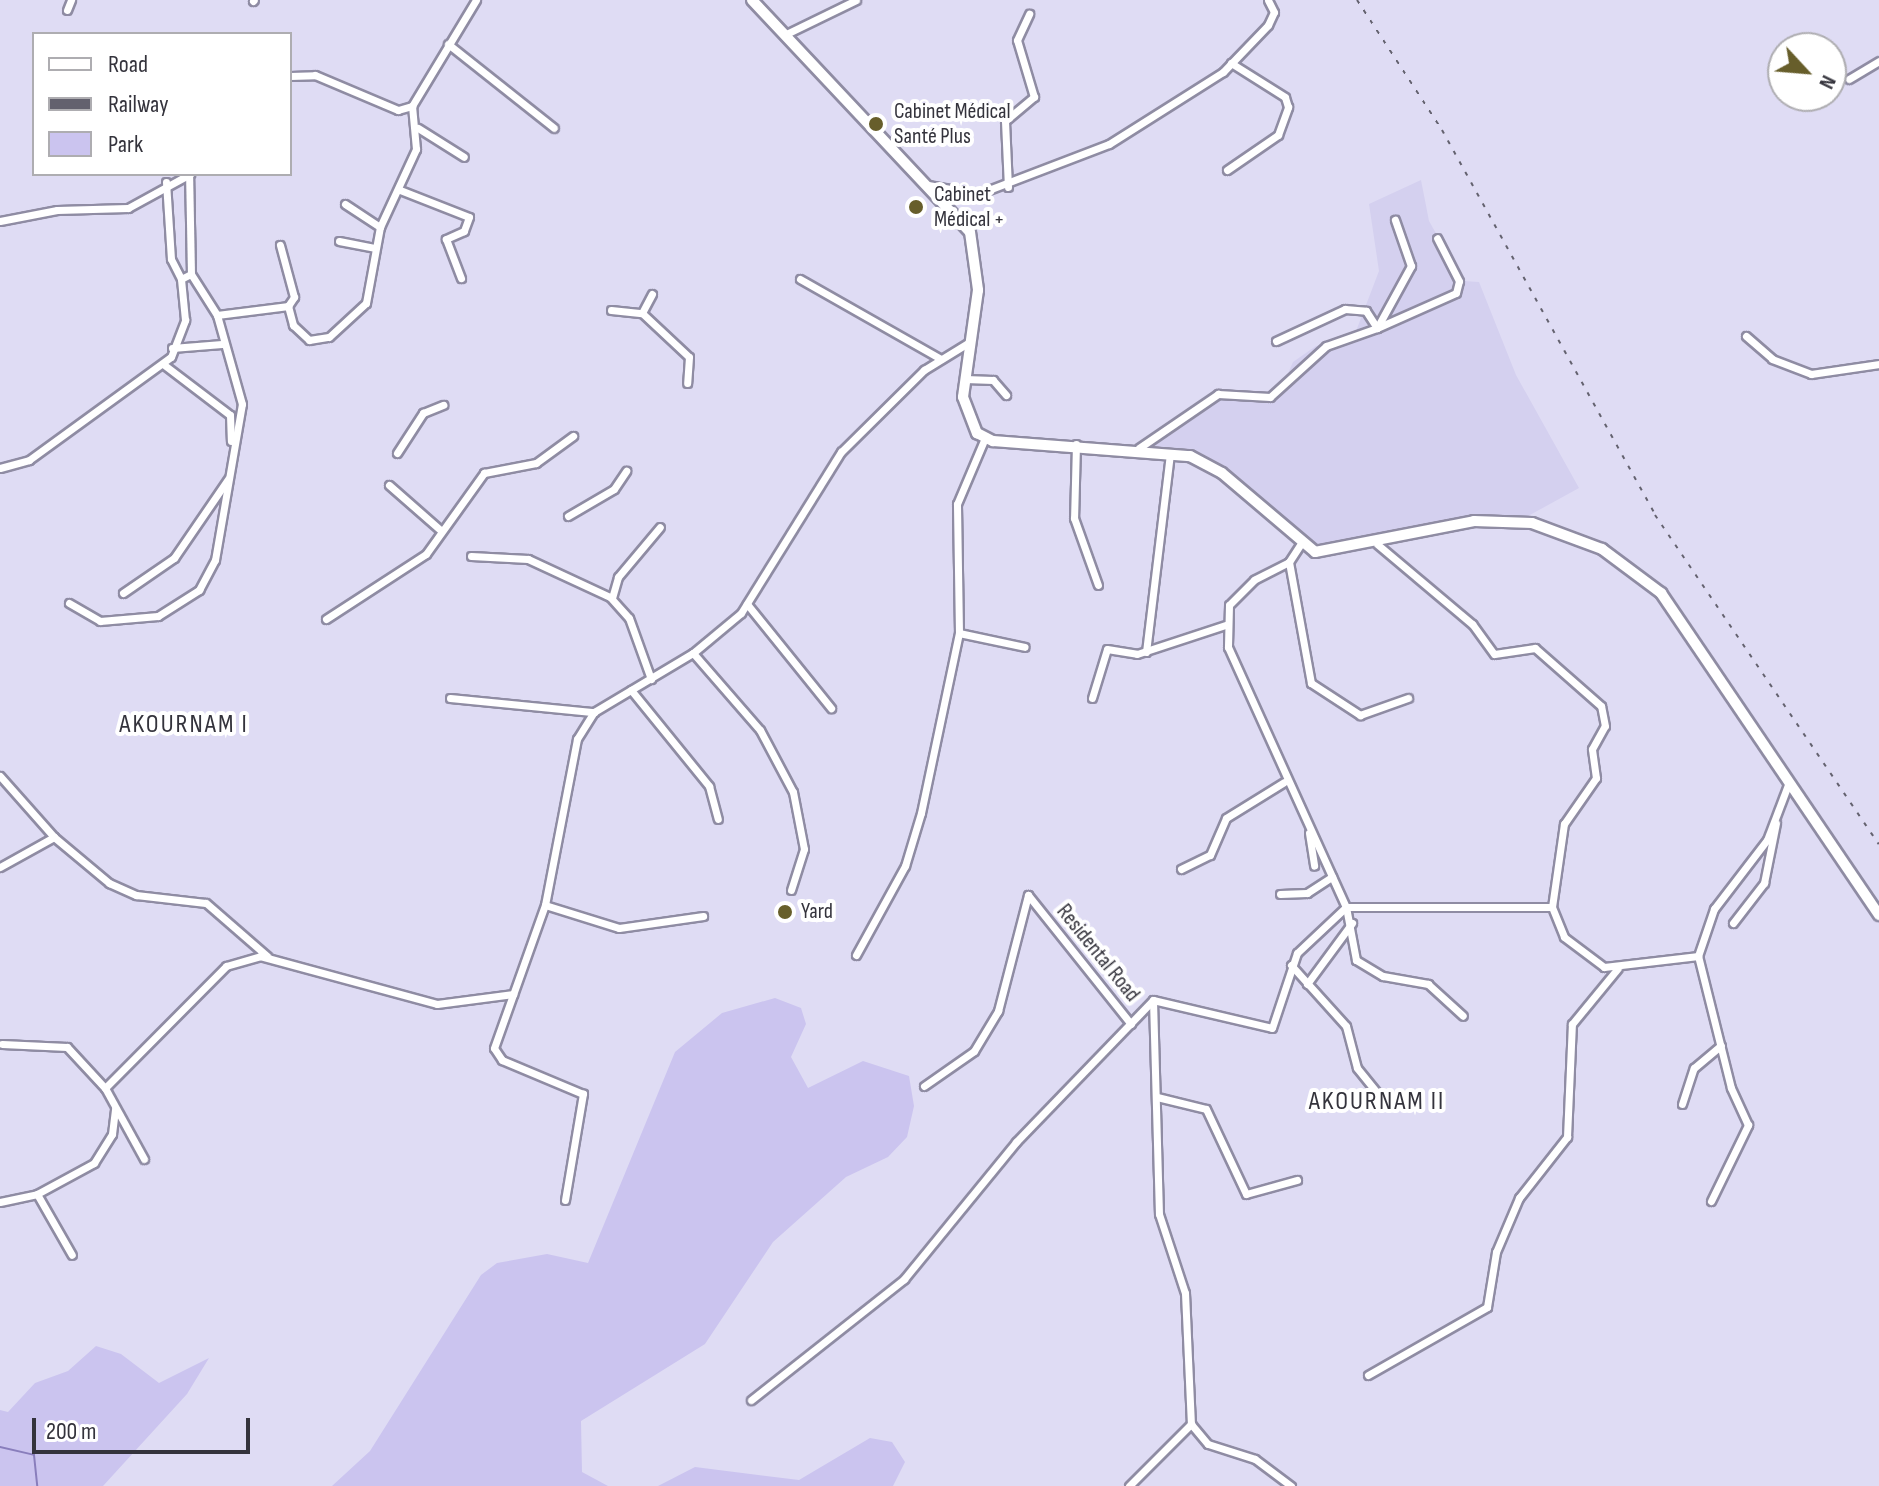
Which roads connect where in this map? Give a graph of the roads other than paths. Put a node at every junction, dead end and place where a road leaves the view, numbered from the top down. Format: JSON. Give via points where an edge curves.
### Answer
{"nodes":[{"id":1,"x":71,"y":0,"type":"edge"},
{"id":2,"x":476,"y":0,"type":"edge"},
{"id":3,"x":752,"y":0,"type":"edge"},
{"id":4,"x":856,"y":0,"type":"edge"},
{"id":5,"x":1268,"y":0,"type":"edge"},
{"id":6,"x":67,"y":10,"type":"dead end"},
{"id":7,"x":1029,"y":14,"type":"dead end"},
{"id":8,"x":784,"y":35,"type":"junction"},
{"id":9,"x":448,"y":44,"type":"junction"},
{"id":10,"x":1879,"y":61,"type":"edge"},
{"id":11,"x":1231,"y":63,"type":"junction"},
{"id":12,"x":292,"y":76,"type":"edge"},
{"id":13,"x":1849,"y":79,"type":"dead end"},
{"id":14,"x":412,"y":106,"type":"junction"},
{"id":15,"x":418,"y":128,"type":"junction"},
{"id":16,"x":554,"y":128,"type":"dead end"},
{"id":17,"x":464,"y":157,"type":"dead end"},
{"id":18,"x":1227,"y":170,"type":"dead end"},
{"id":19,"x":189,"y":176,"type":"edge"},
{"id":20,"x":169,"y":179,"type":"edge"},
{"id":21,"x":926,"y":184,"type":"junction"},
{"id":22,"x":1008,"y":187,"type":"junction"},
{"id":23,"x":400,"y":190,"type":"junction"},
{"id":24,"x":345,"y":204,"type":"dead end"},
{"id":25,"x":1395,"y":220,"type":"dead end"},
{"id":26,"x":0,"y":221,"type":"edge"},
{"id":27,"x":380,"y":227,"type":"junction"},
{"id":28,"x":1437,"y":238,"type":"dead end"},
{"id":29,"x":339,"y":241,"type":"dead end"},
{"id":30,"x":280,"y":245,"type":"dead end"},
{"id":31,"x":374,"y":248,"type":"junction"},
{"id":32,"x":191,"y":274,"type":"junction"},
{"id":33,"x":461,"y":278,"type":"dead end"},
{"id":34,"x":181,"y":279,"type":"junction"},
{"id":35,"x":800,"y":279,"type":"dead end"},
{"id":36,"x":652,"y":294,"type":"dead end"},
{"id":37,"x":288,"y":306,"type":"junction"},
{"id":38,"x":611,"y":310,"type":"dead end"},
{"id":39,"x":642,"y":313,"type":"junction"},
{"id":40,"x":217,"y":315,"type":"junction"},
{"id":41,"x":1377,"y":328,"type":"junction"},
{"id":42,"x":1746,"y":336,"type":"dead end"},
{"id":43,"x":1276,"y":341,"type":"dead end"},
{"id":44,"x":968,"y":343,"type":"junction"},
{"id":45,"x":222,"y":344,"type":"junction"},
{"id":46,"x":172,"y":348,"type":"junction"},
{"id":47,"x":941,"y":359,"type":"junction"},
{"id":48,"x":163,"y":364,"type":"junction"},
{"id":49,"x":1879,"y":364,"type":"edge"},
{"id":50,"x":963,"y":380,"type":"junction"},
{"id":51,"x":687,"y":383,"type":"dead end"},
{"id":52,"x":1006,"y":395,"type":"dead end"},
{"id":53,"x":443,"y":405,"type":"dead end"},
{"id":54,"x":230,"y":415,"type":"junction"},
{"id":55,"x":241,"y":415,"type":"junction"},
{"id":56,"x":573,"y":436,"type":"dead end"},
{"id":57,"x":985,"y":438,"type":"junction"},
{"id":58,"x":1076,"y":443,"type":"junction"},
{"id":59,"x":1139,"y":448,"type":"junction"},
{"id":60,"x":1170,"y":451,"type":"junction"},
{"id":61,"x":397,"y":453,"type":"dead end"},
{"id":62,"x":230,"y":467,"type":"junction"},
{"id":63,"x":0,"y":468,"type":"edge"},
{"id":64,"x":626,"y":471,"type":"dead end"},
{"id":65,"x":229,"y":477,"type":"junction"},
{"id":66,"x":389,"y":485,"type":"dead end"},
{"id":67,"x":568,"y":516,"type":"dead end"},
{"id":68,"x":660,"y":527,"type":"dead end"},
{"id":69,"x":439,"y":529,"type":"junction"},
{"id":70,"x":1377,"y":544,"type":"junction"},
{"id":71,"x":1300,"y":545,"type":"junction"},
{"id":72,"x":471,"y":556,"type":"dead end"},
{"id":73,"x":1289,"y":562,"type":"junction"},
{"id":74,"x":1098,"y":585,"type":"dead end"},
{"id":75,"x":123,"y":593,"type":"dead end"},
{"id":76,"x":612,"y":598,"type":"junction"},
{"id":77,"x":69,"y":603,"type":"dead end"},
{"id":78,"x":747,"y":604,"type":"junction"},
{"id":79,"x":326,"y":619,"type":"dead end"},
{"id":80,"x":1225,"y":625,"type":"junction"},
{"id":81,"x":959,"y":633,"type":"junction"},
{"id":82,"x":1025,"y":647,"type":"dead end"},
{"id":83,"x":1146,"y":652,"type":"junction"},
{"id":84,"x":693,"y":653,"type":"junction"},
{"id":85,"x":651,"y":679,"type":"junction"},
{"id":86,"x":631,"y":690,"type":"junction"},
{"id":87,"x":450,"y":698,"type":"dead end"},
{"id":88,"x":1092,"y":698,"type":"dead end"},
{"id":89,"x":1408,"y":698,"type":"dead end"},
{"id":90,"x":831,"y":708,"type":"dead end"},
{"id":91,"x":594,"y":712,"type":"junction"},
{"id":92,"x":0,"y":776,"type":"edge"},
{"id":93,"x":1284,"y":782,"type":"junction"},
{"id":94,"x":1789,"y":782,"type":"junction"},
{"id":95,"x":1776,"y":812,"type":"junction"},
{"id":96,"x":718,"y":819,"type":"dead end"},
{"id":97,"x":1309,"y":827,"type":"junction"},
{"id":98,"x":54,"y":837,"type":"junction"},
{"id":99,"x":1314,"y":866,"type":"dead end"},
{"id":100,"x":0,"y":867,"type":"edge"},
{"id":101,"x":1181,"y":869,"type":"dead end"},
{"id":102,"x":1332,"y":877,"type":"junction"},
{"id":103,"x":791,"y":890,"type":"dead end"},
{"id":104,"x":1280,"y":894,"type":"dead end"},
{"id":105,"x":545,"y":905,"type":"junction"},
{"id":106,"x":1346,"y":907,"type":"junction"},
{"id":107,"x":1552,"y":907,"type":"junction"},
{"id":108,"x":1879,"y":915,"type":"edge"},
{"id":109,"x":703,"y":916,"type":"dead end"},
{"id":110,"x":1352,"y":923,"type":"junction"},
{"id":111,"x":1733,"y":923,"type":"dead end"},
{"id":112,"x":856,"y":955,"type":"dead end"},
{"id":113,"x":267,"y":956,"type":"junction"},
{"id":114,"x":1698,"y":956,"type":"junction"},
{"id":115,"x":1291,"y":965,"type":"junction"},
{"id":116,"x":1618,"y":968,"type":"junction"},
{"id":117,"x":1307,"y":984,"type":"junction"},
{"id":118,"x":513,"y":994,"type":"junction"},
{"id":119,"x":1153,"y":1000,"type":"junction"},
{"id":120,"x":1463,"y":1016,"type":"dead end"},
{"id":121,"x":1131,"y":1024,"type":"junction"},
{"id":122,"x":2,"y":1044,"type":"dead end"},
{"id":123,"x":1721,"y":1045,"type":"junction"},
{"id":124,"x":924,"y":1086,"type":"dead end"},
{"id":125,"x":105,"y":1088,"type":"junction"},
{"id":126,"x":1157,"y":1097,"type":"junction"},
{"id":127,"x":1682,"y":1104,"type":"dead end"},
{"id":128,"x":1387,"y":1105,"type":"dead end"},
{"id":129,"x":115,"y":1108,"type":"junction"},
{"id":130,"x":144,"y":1159,"type":"dead end"},
{"id":131,"x":1297,"y":1180,"type":"dead end"},
{"id":132,"x":37,"y":1194,"type":"junction"},
{"id":133,"x":565,"y":1200,"type":"dead end"},
{"id":134,"x":1711,"y":1201,"type":"dead end"},
{"id":135,"x":0,"y":1202,"type":"edge"},
{"id":136,"x":72,"y":1255,"type":"dead end"},
{"id":137,"x":1368,"y":1375,"type":"dead end"},
{"id":138,"x":751,"y":1400,"type":"dead end"},
{"id":139,"x":1191,"y":1424,"type":"junction"},
{"id":140,"x":1129,"y":1486,"type":"edge"},
{"id":141,"x":1291,"y":1486,"type":"edge"}],
"edges":[{"from":1,"to":6,"type":"street"},
{"from":2,"to":9,"type":"street"},
{"from":3,"to":8,"type":"street"},
{"from":4,"to":8,"type":"street"},
{"from":5,"to":11,"type":"street","via":[[1271,21]]},
{"from":7,"to":22,"type":"street","via":[[1017,40],[1034,94],[1005,121]]},
{"from":8,"to":21,"type":"street"},
{"from":9,"to":14,"type":"street"},
{"from":9,"to":16,"type":"street"},
{"from":10,"to":13,"type":"street"},
{"from":11,"to":18,"type":"street","via":[[1285,97],[1288,107],[1278,135]]},
{"from":11,"to":22,"type":"street","via":[[1138,128],[1036,167]]},
{"from":12,"to":14,"type":"street","via":[[315,75],[398,110]]},
{"from":14,"to":15,"type":"street"},
{"from":15,"to":17,"type":"street"},
{"from":15,"to":23,"type":"street"},
{"from":19,"to":32,"type":"street"},
{"from":20,"to":26,"type":"street","via":[[128,208],[57,210]]},
{"from":20,"to":34,"type":"street","via":[[171,259]]},
{"from":21,"to":22,"type":"street","via":[[962,194]]},
{"from":21,"to":44,"type":"street","via":[[973,242],[978,290]]},
{"from":23,"to":27,"type":"street"},
{"from":23,"to":33,"type":"street","via":[[469,217],[464,231],[446,239]]},
{"from":24,"to":27,"type":"street"},
{"from":25,"to":41,"type":"street","via":[[1411,266]]},
{"from":27,"to":31,"type":"street"},
{"from":28,"to":41,"type":"street","via":[[1461,287]]},
{"from":29,"to":31,"type":"street"},
{"from":30,"to":37,"type":"street","via":[[294,297]]},
{"from":31,"to":37,"type":"street","via":[[371,292],[329,337],[299,335]]},
{"from":32,"to":34,"type":"street"},
{"from":32,"to":40,"type":"street"},
{"from":34,"to":46,"type":"street","via":[[185,320]]},
{"from":35,"to":47,"type":"street"},
{"from":36,"to":39,"type":"street"},
{"from":37,"to":40,"type":"street"},
{"from":38,"to":39,"type":"street"},
{"from":39,"to":51,"type":"street","via":[[689,357]]},
{"from":40,"to":45,"type":"street"},
{"from":41,"to":43,"type":"street","via":[[1366,311],[1345,309]]},
{"from":41,"to":59,"type":"street","via":[[1326,346],[1270,397],[1218,394]]},
{"from":42,"to":49,"type":"street","via":[[1772,359],[1811,374]]},
{"from":44,"to":47,"type":"street"},
{"from":44,"to":50,"type":"street"},
{"from":45,"to":46,"type":"street"},
{"from":45,"to":55,"type":"street"},
{"from":46,"to":48,"type":"street"},
{"from":47,"to":78,"type":"street","via":[[841,452]]},
{"from":48,"to":54,"type":"street"},
{"from":48,"to":63,"type":"street","via":[[29,460]]},
{"from":50,"to":52,"type":"street","via":[[993,380]]},
{"from":50,"to":57,"type":"street","via":[[966,421]]},
{"from":53,"to":61,"type":"street","via":[[423,413]]},
{"from":54,"to":55,"type":"street"},
{"from":54,"to":62,"type":"street"},
{"from":55,"to":62,"type":"street"},
{"from":56,"to":69,"type":"street","via":[[536,463],[484,473]]},
{"from":57,"to":58,"type":"street"},
{"from":57,"to":81,"type":"street","via":[[957,504]]},
{"from":58,"to":59,"type":"street"},
{"from":58,"to":74,"type":"street","via":[[1074,518]]},
{"from":59,"to":60,"type":"street"},
{"from":60,"to":71,"type":"street","via":[[1222,473]]},
{"from":60,"to":83,"type":"street"},
{"from":62,"to":65,"type":"street"},
{"from":64,"to":67,"type":"street","via":[[614,489]]},
{"from":65,"to":75,"type":"street","via":[[174,558]]},
{"from":65,"to":77,"type":"street","via":[[215,560],[184,603],[131,623],[82,616]]},
{"from":66,"to":69,"type":"street"},
{"from":68,"to":76,"type":"street","via":[[618,577]]},
{"from":69,"to":79,"type":"street","via":[[426,554]]},
{"from":70,"to":71,"type":"street","via":[[1324,553]]},
{"from":70,"to":94,"type":"street","via":[[1474,521],[1525,522],[1572,534],[1630,564],[1661,593]]},
{"from":70,"to":107,"type":"street","via":[[1472,624],[1494,654],[1535,648],[1601,706],[1605,726],[1592,749],[1596,778],[1564,824]]},
{"from":71,"to":73,"type":"street"},
{"from":72,"to":76,"type":"street","via":[[544,564]]},
{"from":73,"to":80,"type":"street","via":[[1236,595]]},
{"from":73,"to":89,"type":"street","via":[[1311,683],[1360,715]]},
{"from":76,"to":85,"type":"street","via":[[629,618]]},
{"from":78,"to":84,"type":"street"},
{"from":78,"to":90,"type":"street"},
{"from":80,"to":83,"type":"street"},
{"from":80,"to":93,"type":"street"},
{"from":81,"to":82,"type":"street"},
{"from":81,"to":112,"type":"street","via":[[905,866]]},
{"from":83,"to":88,"type":"street","via":[[1107,649]]},
{"from":84,"to":85,"type":"street"},
{"from":84,"to":103,"type":"street","via":[[760,730],[793,792],[804,849]]},
{"from":85,"to":86,"type":"street"},
{"from":86,"to":91,"type":"street"},
{"from":86,"to":96,"type":"street","via":[[709,786]]},
{"from":87,"to":91,"type":"street"},
{"from":91,"to":105,"type":"street","via":[[573,756]]},
{"from":92,"to":98,"type":"street"},
{"from":93,"to":97,"type":"street"},
{"from":93,"to":101,"type":"street","via":[[1226,818],[1210,855]]},
{"from":94,"to":95,"type":"street"},
{"from":94,"to":108,"type":"street"},
{"from":95,"to":111,"type":"street","via":[[1764,883]]},
{"from":95,"to":114,"type":"street","via":[[1753,862],[1714,909]]},
{"from":97,"to":99,"type":"street"},
{"from":97,"to":102,"type":"street"},
{"from":98,"to":100,"type":"street"},
{"from":98,"to":113,"type":"street","via":[[136,895],[217,908]]},
{"from":102,"to":104,"type":"street","via":[[1307,893]]},
{"from":102,"to":106,"type":"street"},
{"from":105,"to":109,"type":"street","via":[[619,928]]},
{"from":105,"to":118,"type":"street"},
{"from":106,"to":107,"type":"street","via":[[1485,901]]},
{"from":106,"to":110,"type":"street"},
{"from":106,"to":115,"type":"street","via":[[1310,935]]},
{"from":107,"to":116,"type":"street","via":[[1570,944],[1597,964]]},
{"from":110,"to":117,"type":"street"},
{"from":110,"to":120,"type":"street","via":[[1360,967],[1428,984]]},
{"from":113,"to":118,"type":"street","via":[[437,1004]]},
{"from":113,"to":125,"type":"street","via":[[226,966]]},
{"from":114,"to":116,"type":"street"},
{"from":114,"to":123,"type":"street"},
{"from":115,"to":117,"type":"street"},
{"from":115,"to":119,"type":"street","via":[[1272,1028]]},
{"from":116,"to":137,"type":"street","via":[[1570,1029],[1567,1137],[1513,1209],[1496,1252],[1487,1307]]},
{"from":117,"to":128,"type":"street","via":[[1346,1026],[1357,1068]]},
{"from":118,"to":133,"type":"street","via":[[497,1056],[583,1094]]},
{"from":119,"to":121,"type":"street"},
{"from":119,"to":126,"type":"street"},
{"from":121,"to":124,"type":"street","name":"Residental Road","via":[[1028,895],[998,1011],[974,1051]]},
{"from":121,"to":138,"type":"street","via":[[1016,1142],[904,1279]]},
{"from":122,"to":125,"type":"street","via":[[67,1047]]},
{"from":123,"to":127,"type":"street","via":[[1694,1068]]},
{"from":123,"to":134,"type":"street","via":[[1748,1125]]},
{"from":125,"to":129,"type":"street"},
{"from":126,"to":131,"type":"street","via":[[1206,1109],[1246,1194]]},
{"from":126,"to":139,"type":"street","via":[[1159,1214],[1185,1293]]},
{"from":129,"to":130,"type":"street"},
{"from":129,"to":132,"type":"street","via":[[112,1134],[94,1163]]},
{"from":132,"to":135,"type":"street"},
{"from":132,"to":136,"type":"street"},
{"from":139,"to":140,"type":"street"},
{"from":139,"to":141,"type":"street","via":[[1199,1438],[1255,1459]]}]}
